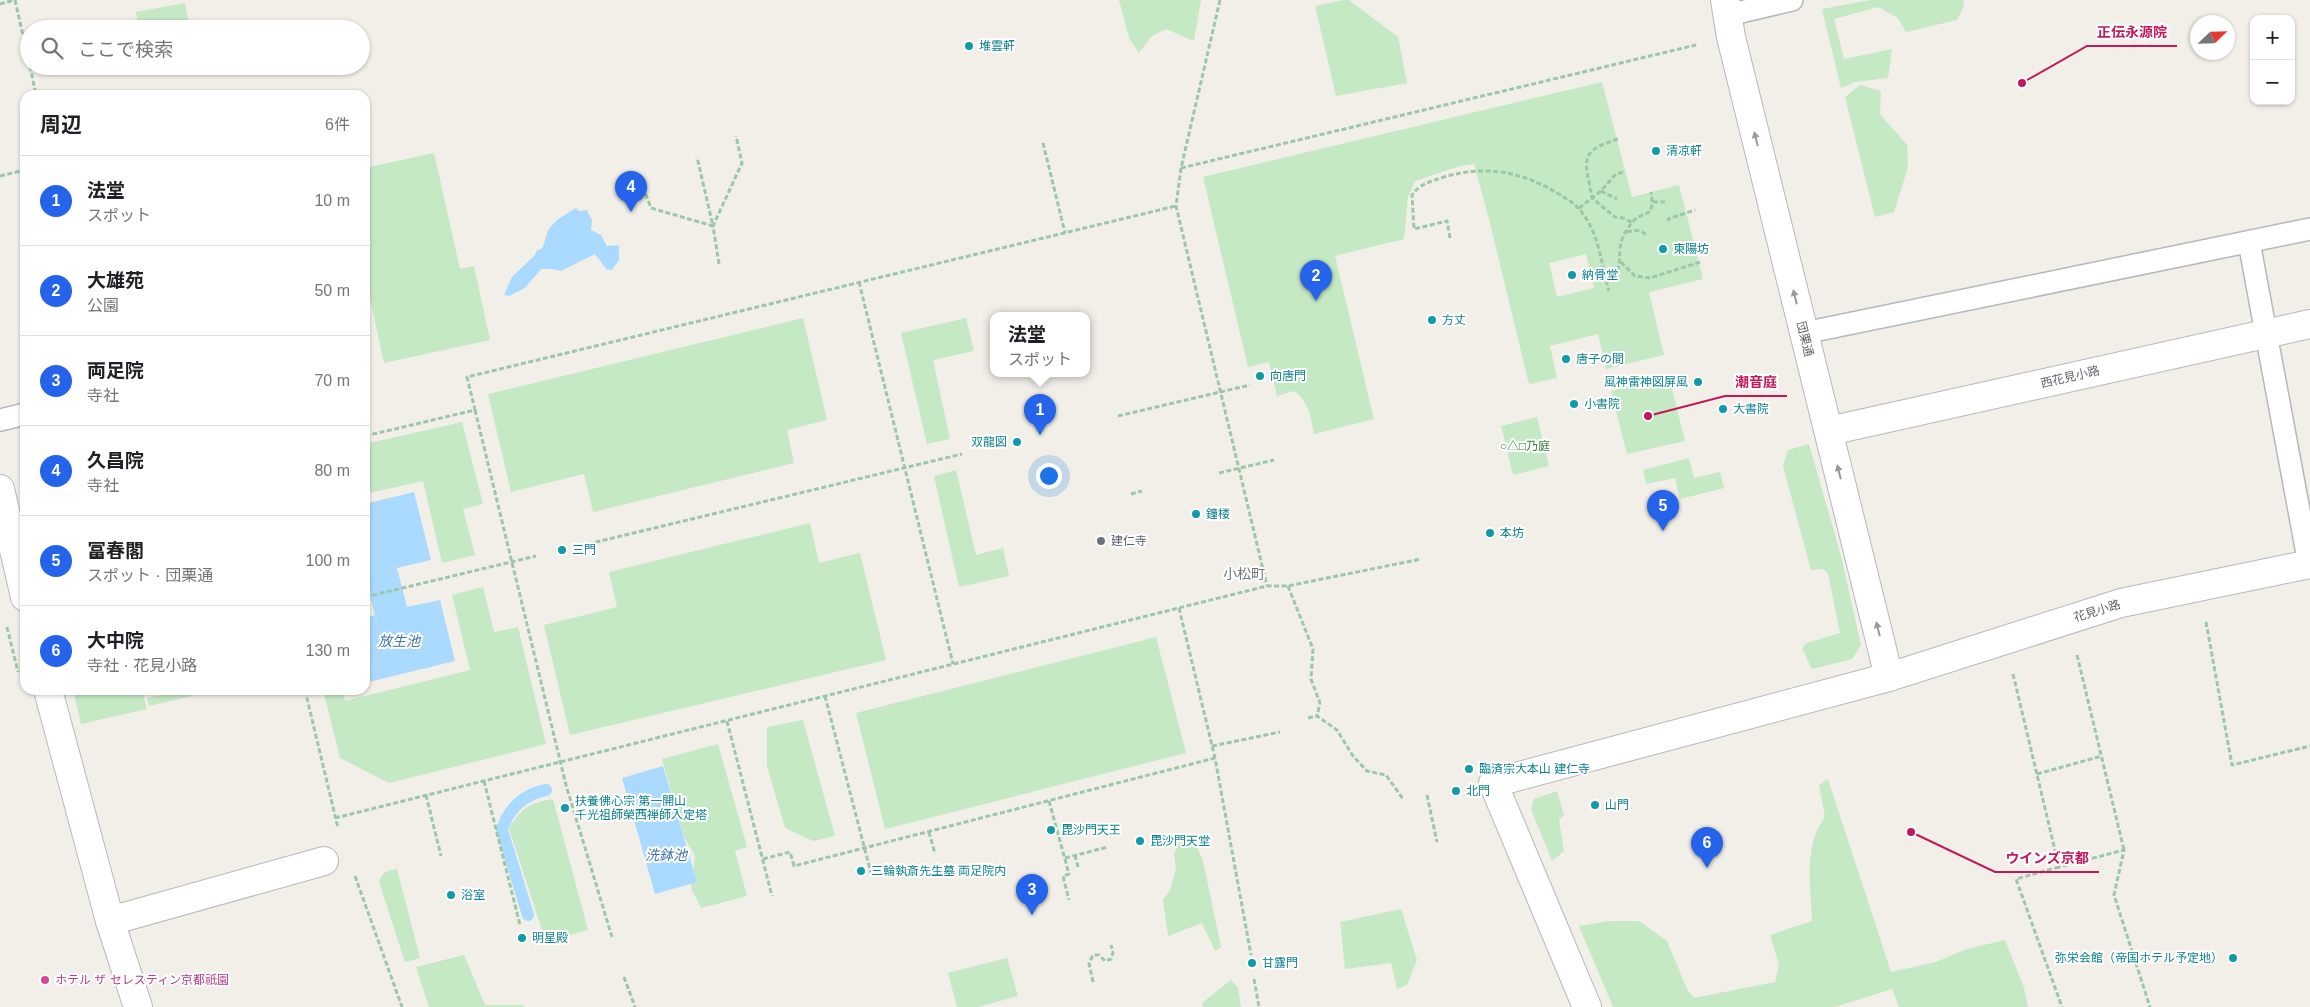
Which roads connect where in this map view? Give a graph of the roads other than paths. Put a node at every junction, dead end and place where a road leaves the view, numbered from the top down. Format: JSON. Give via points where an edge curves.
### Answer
{"nodes":[{"id":1,"x":1792,"y":0,"type":"edge"},
{"id":2,"x":1728,"y":17,"type":"edge"},
{"id":3,"x":2310,"y":230,"type":"edge"},
{"id":4,"x":2249,"y":242,"type":"junction"},
{"id":5,"x":2310,"y":324,"type":"edge"},
{"id":6,"x":1804,"y":333,"type":"junction"},
{"id":7,"x":2265,"y":333,"type":"junction"},
{"id":8,"x":20,"y":415,"type":"edge"},
{"id":9,"x":0,"y":420,"type":"edge"},
{"id":10,"x":1829,"y":432,"type":"junction"},
{"id":11,"x":0,"y":489,"type":"edge"},
{"id":12,"x":2310,"y":564,"type":"edge"},
{"id":13,"x":20,"y":575,"type":"edge"},
{"id":14,"x":1889,"y":677,"type":"junction"},
{"id":15,"x":49,"y":695,"type":"edge"},
{"id":16,"x":324,"y":861,"type":"dead end"},
{"id":17,"x":110,"y":921,"type":"junction"},
{"id":18,"x":138,"y":1007,"type":"edge"},
{"id":19,"x":1587,"y":1007,"type":"edge"}],
"edges":[{"from":1,"to":2,"type":"lane"},
{"from":6,"to":2,"type":"street","name":"団栗通","one_way":true},
{"from":3,"to":4,"type":"lane"},
{"from":4,"to":6,"type":"lane"},
{"from":4,"to":7,"type":"lane"},
{"from":5,"to":7,"type":"street","name":"西花見小路"},
{"from":6,"to":10,"type":"street","name":"団栗通"},
{"from":7,"to":10,"type":"street","name":"西花見小路"},
{"from":7,"to":12,"type":"lane"},
{"from":8,"to":9,"type":"lane"},
{"from":14,"to":10,"type":"street","name":"団栗通","one_way":true},
{"from":11,"to":13,"type":"street"},
{"from":12,"to":14,"type":"street","name":"花見小路","via":[[2121,603]]},
{"from":14,"to":19,"type":"street","name":"花見小路","via":[[1493,782]]},
{"from":15,"to":17,"type":"street"},
{"from":16,"to":17,"type":"street"},
{"from":17,"to":18,"type":"street"}]}
